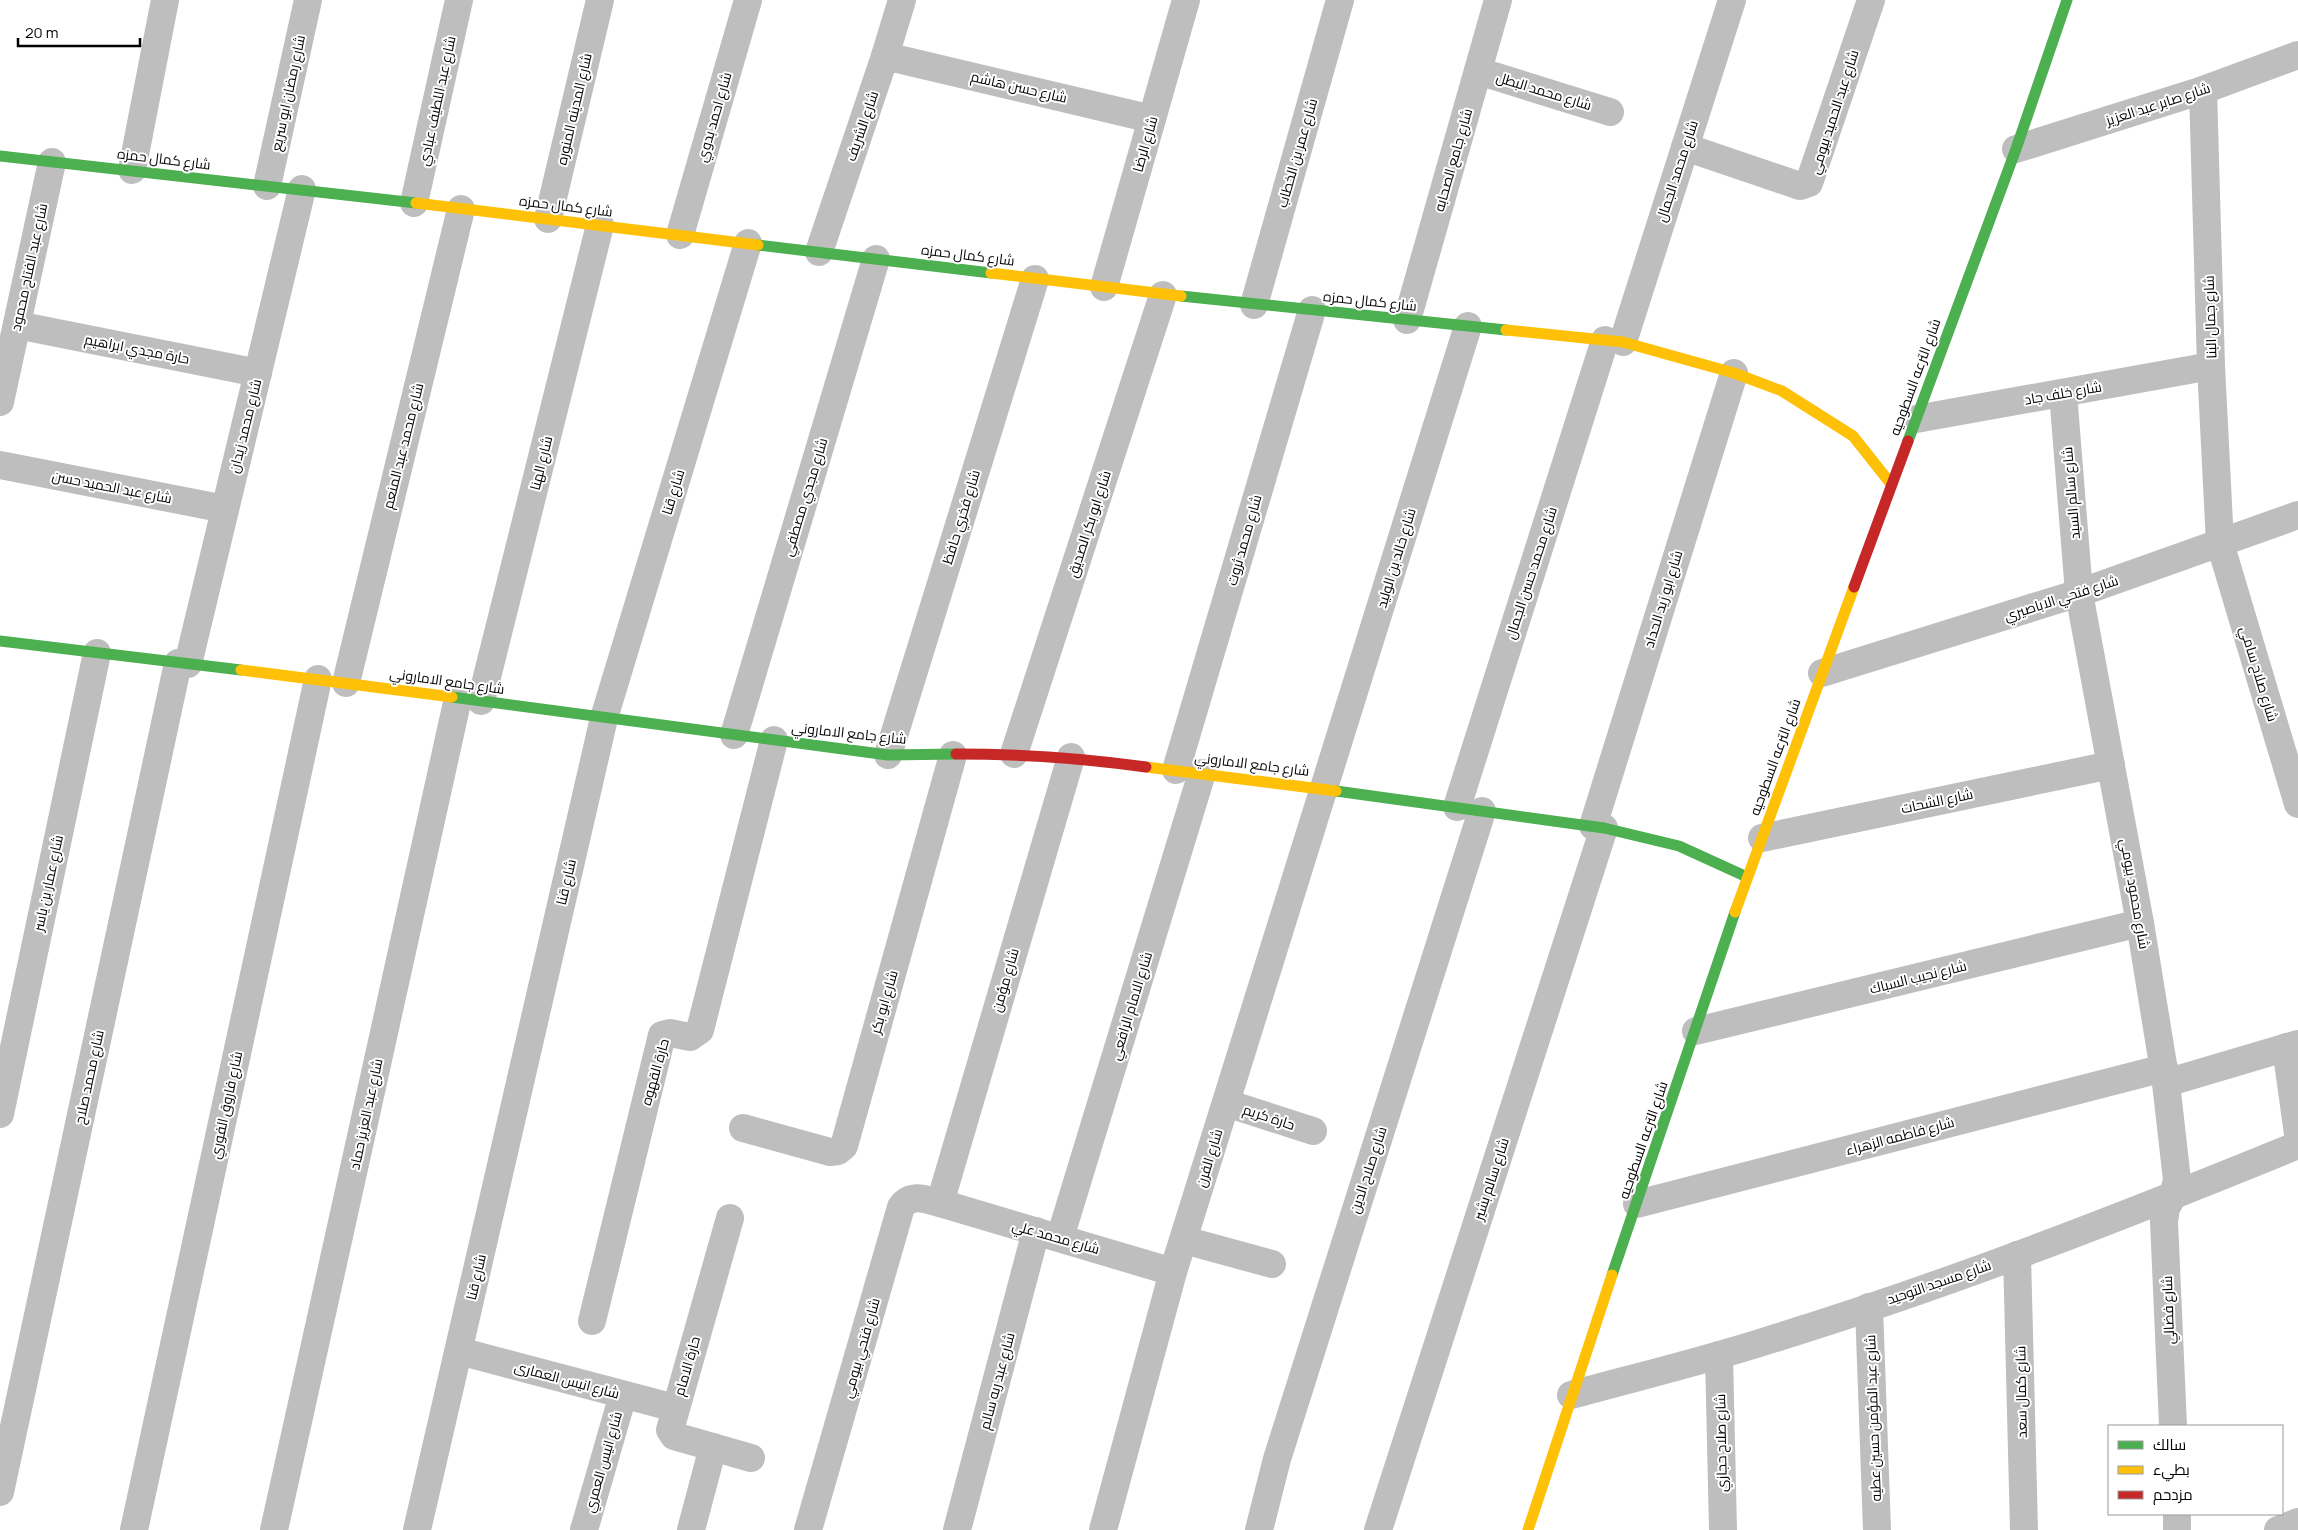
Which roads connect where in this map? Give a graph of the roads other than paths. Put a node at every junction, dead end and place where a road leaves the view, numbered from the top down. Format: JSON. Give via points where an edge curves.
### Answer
{"nodes":[{"id":1,"x":164,"y":0,"type":"edge"},
{"id":2,"x":308,"y":0,"type":"edge"},
{"id":3,"x":459,"y":0,"type":"edge"},
{"id":4,"x":600,"y":0,"type":"edge"},
{"id":5,"x":748,"y":0,"type":"edge"},
{"id":6,"x":902,"y":0,"type":"edge"},
{"id":7,"x":1186,"y":0,"type":"edge"},
{"id":8,"x":1340,"y":0,"type":"edge"},
{"id":9,"x":1498,"y":0,"type":"edge"},
{"id":10,"x":1732,"y":0,"type":"edge"},
{"id":11,"x":1871,"y":0,"type":"edge"},
{"id":12,"x":2067,"y":0,"type":"edge"},
{"id":13,"x":2298,"y":54,"type":"edge"},
{"id":14,"x":886,"y":56,"type":"junction"},
{"id":15,"x":1478,"y":71,"type":"junction"},
{"id":16,"x":2203,"y":90,"type":"junction"},
{"id":17,"x":1610,"y":112,"type":"dead end"},
{"id":18,"x":1152,"y":118,"type":"junction"},
{"id":19,"x":1685,"y":147,"type":"junction"},
{"id":20,"x":2016,"y":149,"type":"junction"},
{"id":21,"x":0,"y":156,"type":"edge"},
{"id":22,"x":52,"y":162,"type":"junction"},
{"id":23,"x":132,"y":170,"type":"junction"},
{"id":24,"x":267,"y":186,"type":"junction"},
{"id":25,"x":302,"y":189,"type":"junction"},
{"id":26,"x":414,"y":203,"type":"junction"},
{"id":27,"x":461,"y":208,"type":"junction"},
{"id":28,"x":548,"y":219,"type":"junction"},
{"id":29,"x":600,"y":225,"type":"junction"},
{"id":30,"x":680,"y":235,"type":"junction"},
{"id":31,"x":748,"y":243,"type":"junction"},
{"id":32,"x":819,"y":252,"type":"junction"},
{"id":33,"x":876,"y":260,"type":"junction"},
{"id":34,"x":1035,"y":279,"type":"junction"},
{"id":35,"x":1104,"y":287,"type":"junction"},
{"id":36,"x":1163,"y":294,"type":"junction"},
{"id":37,"x":1254,"y":306,"type":"junction"},
{"id":38,"x":1312,"y":310,"type":"junction"},
{"id":39,"x":1408,"y":320,"type":"junction"},
{"id":40,"x":16,"y":325,"type":"junction"},
{"id":41,"x":1468,"y":326,"type":"junction"},
{"id":42,"x":1614,"y":341,"type":"junction"},
{"id":43,"x":2211,"y":366,"type":"junction"},
{"id":44,"x":258,"y":373,"type":"junction"},
{"id":45,"x":1734,"y":373,"type":"junction"},
{"id":46,"x":2063,"y":393,"type":"junction"},
{"id":47,"x":0,"y":402,"type":"edge"},
{"id":48,"x":1916,"y":419,"type":"junction"},
{"id":49,"x":0,"y":465,"type":"edge"},
{"id":50,"x":1892,"y":484,"type":"junction"},
{"id":51,"x":225,"y":509,"type":"junction"},
{"id":52,"x":2298,"y":515,"type":"edge"},
{"id":53,"x":2220,"y":543,"type":"junction"},
{"id":54,"x":2080,"y":593,"type":"junction"},
{"id":55,"x":0,"y":641,"type":"edge"},
{"id":56,"x":97,"y":653,"type":"junction"},
{"id":57,"x":183,"y":663,"type":"junction"},
{"id":58,"x":1822,"y":673,"type":"junction"},
{"id":59,"x":318,"y":679,"type":"junction"},
{"id":60,"x":346,"y":683,"type":"junction"},
{"id":61,"x":470,"y":699,"type":"junction"},
{"id":62,"x":604,"y":718,"type":"junction"},
{"id":63,"x":734,"y":735,"type":"junction"},
{"id":64,"x":774,"y":740,"type":"junction"},
{"id":65,"x":1014,"y":754,"type":"junction"},
{"id":66,"x":888,"y":755,"type":"junction"},
{"id":67,"x":953,"y":755,"type":"junction"},
{"id":68,"x":1071,"y":757,"type":"junction"},
{"id":69,"x":2112,"y":765,"type":"junction"},
{"id":70,"x":1189,"y":772,"type":"junction"},
{"id":71,"x":1324,"y":789,"type":"junction"},
{"id":72,"x":2298,"y":804,"type":"edge"},
{"id":73,"x":1469,"y":809,"type":"junction"},
{"id":74,"x":1598,"y":827,"type":"junction"},
{"id":75,"x":1762,"y":838,"type":"junction"},
{"id":76,"x":1747,"y":877,"type":"junction"},
{"id":77,"x":2140,"y":923,"type":"junction"},
{"id":78,"x":1696,"y":1031,"type":"junction"},
{"id":79,"x":2292,"y":1045,"type":"edge"},
{"id":80,"x":2165,"y":1075,"type":"junction"},
{"id":81,"x":1226,"y":1103,"type":"junction"},
{"id":82,"x":0,"y":1114,"type":"edge"},
{"id":83,"x":743,"y":1128,"type":"dead end"},
{"id":84,"x":1313,"y":1131,"type":"dead end"},
{"id":85,"x":2298,"y":1134,"type":"edge"},
{"id":86,"x":2298,"y":1145,"type":"edge"},
{"id":87,"x":2173,"y":1196,"type":"junction"},
{"id":88,"x":940,"y":1203,"type":"junction"},
{"id":89,"x":1637,"y":1204,"type":"junction"},
{"id":90,"x":730,"y":1218,"type":"dead end"},
{"id":91,"x":1048,"y":1235,"type":"junction"},
{"id":92,"x":1184,"y":1240,"type":"junction"},
{"id":93,"x":2017,"y":1255,"type":"junction"},
{"id":94,"x":1272,"y":1264,"type":"dead end"},
{"id":95,"x":1173,"y":1272,"type":"junction"},
{"id":96,"x":1869,"y":1307,"type":"junction"},
{"id":97,"x":592,"y":1321,"type":"dead end"},
{"id":98,"x":458,"y":1351,"type":"junction"},
{"id":99,"x":1719,"y":1355,"type":"junction"},
{"id":100,"x":623,"y":1395,"type":"junction"},
{"id":101,"x":1571,"y":1395,"type":"junction"},
{"id":102,"x":675,"y":1408,"type":"junction"},
{"id":103,"x":2173,"y":1425,"type":"edge"},
{"id":104,"x":713,"y":1447,"type":"junction"},
{"id":105,"x":751,"y":1458,"type":"dead end"},
{"id":106,"x":0,"y":1492,"type":"edge"},
{"id":107,"x":2177,"y":1515,"type":"edge"},
{"id":108,"x":134,"y":1530,"type":"edge"},
{"id":109,"x":274,"y":1530,"type":"edge"},
{"id":110,"x":417,"y":1530,"type":"edge"},
{"id":111,"x":584,"y":1530,"type":"edge"},
{"id":112,"x":691,"y":1530,"type":"edge"},
{"id":113,"x":808,"y":1530,"type":"edge"},
{"id":114,"x":957,"y":1530,"type":"edge"},
{"id":115,"x":1103,"y":1530,"type":"edge"},
{"id":116,"x":1258,"y":1530,"type":"edge"},
{"id":117,"x":1378,"y":1530,"type":"edge"},
{"id":118,"x":1528,"y":1530,"type":"edge"},
{"id":119,"x":1723,"y":1530,"type":"edge"},
{"id":120,"x":1877,"y":1530,"type":"edge"},
{"id":121,"x":2024,"y":1530,"type":"edge"},
{"id":122,"x":2178,"y":1530,"type":"edge"}],
"edges":[{"from":1,"to":23,"type":"street"},
{"from":2,"to":24,"type":"street","name":"شارع رمضان ابو سريع"},
{"from":3,"to":26,"type":"street","name":"شارع عبد اللطيف عبادي"},
{"from":4,"to":28,"type":"street","name":"شارع المدينه المنوره"},
{"from":5,"to":30,"type":"street","name":"شارع احمد بدوي"},
{"from":6,"to":14,"type":"street","name":"شارع الشريف"},
{"from":7,"to":18,"type":"street","name":"شارع الرضا"},
{"from":8,"to":37,"type":"street","name":"شارع عمر بن الخطاب"},
{"from":9,"to":15,"type":"street","name":"شارع جامع الصحابه"},
{"from":10,"to":19,"type":"street","name":"شارع محمد الجمال"},
{"from":11,"to":19,"type":"street","name":"شارع عبد الحميد بيومي","via":[[1810,183],[1800,186]]},
{"from":12,"to":20,"type":"street","name":"شارع الترعه السطوحيه"},
{"from":13,"to":16,"type":"street","name":"شارع صابر عبد العزيز"},
{"from":14,"to":18,"type":"street","name":"شارع حسن هاشم"},
{"from":14,"to":32,"type":"street","name":"شارع الشريف"},
{"from":15,"to":17,"type":"street","name":"شارع محمد البطل"},
{"from":15,"to":39,"type":"street","name":"شارع جامع الصحابه"},
{"from":16,"to":20,"type":"street","name":"شارع صابر عبد العزيز"},
{"from":16,"to":43,"type":"street","name":"شارع جمال البنا"},
{"from":18,"to":35,"type":"street","name":"شارع الرضا"},
{"from":19,"to":42,"type":"street","name":"شارع محمد الجمال"},
{"from":20,"to":48,"type":"street","name":"شارع الترعه السطوحيه"},
{"from":21,"to":22,"type":"street","name":"شارع كمال حمزه"},
{"from":22,"to":23,"type":"street","name":"شارع كمال حمزه"},
{"from":22,"to":40,"type":"street","name":"شارع عبد الفتاح محمود"},
{"from":23,"to":24,"type":"street","name":"شارع كمال حمزه"},
{"from":24,"to":25,"type":"street","name":"شارع كمال حمزه"},
{"from":25,"to":26,"type":"street","name":"شارع كمال حمزه"},
{"from":25,"to":44,"type":"street","name":"شارع محمد زيدان"},
{"from":26,"to":27,"type":"street","name":"شارع كمال حمزه"},
{"from":27,"to":28,"type":"street","name":"شارع كمال حمزه"},
{"from":27,"to":60,"type":"street","name":"شارع محمد عبد المنعم"},
{"from":28,"to":29,"type":"street","name":"شارع كمال حمزه"},
{"from":29,"to":30,"type":"street","name":"شارع كمال حمزه"},
{"from":29,"to":61,"type":"street","name":"شارع الهنا"},
{"from":30,"to":31,"type":"street","name":"شارع كمال حمزه"},
{"from":31,"to":32,"type":"street","name":"شارع كمال حمزه"},
{"from":31,"to":62,"type":"street","name":"شارع قنا"},
{"from":32,"to":33,"type":"street","name":"شارع كمال حمزه"},
{"from":33,"to":34,"type":"street","name":"شارع كمال حمزه"},
{"from":33,"to":63,"type":"street","name":"شارع مجدي مصطفي"},
{"from":34,"to":35,"type":"street","name":"شارع كمال حمزه"},
{"from":34,"to":66,"type":"street","name":"شارع فخري حافظ"},
{"from":35,"to":36,"type":"street","name":"شارع كمال حمزه"},
{"from":36,"to":37,"type":"street","name":"شارع كمال حمزه"},
{"from":36,"to":65,"type":"street","name":"شارع ابو بكر الصديق"},
{"from":37,"to":38,"type":"street","name":"شارع كمال حمزه"},
{"from":38,"to":39,"type":"street","name":"شارع كمال حمزه"},
{"from":38,"to":70,"type":"street","name":"شارع محمد ثروت"},
{"from":39,"to":41,"type":"street","name":"شارع كمال حمزه"},
{"from":40,"to":44,"type":"street","name":"حارة مجدي ابراهيم"},
{"from":40,"to":47,"type":"street","name":"شارع عبد الفتاح محمود"},
{"from":41,"to":42,"type":"street","name":"شارع كمال حمزه"},
{"from":41,"to":71,"type":"street","name":"شارع خالد بن الوليد"},
{"from":42,"to":45,"type":"street","name":"شارع كمال حمزه"},
{"from":42,"to":73,"type":"street","name":"شارع محمد حسن الجمال"},
{"from":43,"to":46,"type":"street","name":"شارع خلف جاد"},
{"from":43,"to":53,"type":"street","name":"شارع جمال البنا"},
{"from":44,"to":51,"type":"street","name":"شارع محمد زيدان"},
{"from":45,"to":50,"type":"street","name":"شارع كمال حمزه","via":[[1782,391],[1853,436]]},
{"from":45,"to":74,"type":"street","name":"شارع ابو زيد الحداد"},
{"from":46,"to":48,"type":"street","name":"شارع خلف جاد"},
{"from":46,"to":54,"type":"street","name":"شارع سالم السيد"},
{"from":48,"to":50,"type":"street","name":"شارع الترعه السطوحيه"},
{"from":49,"to":51,"type":"street","name":"شارع عبد الحميد حسن"},
{"from":50,"to":58,"type":"street","name":"شارع الترعه السطوحيه"},
{"from":51,"to":57,"type":"street","name":"شارع محمد زيدان"},
{"from":52,"to":53,"type":"street","name":"شارع فتحي الاباصيري"},
{"from":53,"to":54,"type":"street","name":"شارع فتحي الاباصيري"},
{"from":53,"to":72,"type":"street","name":"شارع صلاح سامي"},
{"from":54,"to":58,"type":"street","name":"شارع فتحي الاباصيري"},
{"from":54,"to":69,"type":"street","name":"شارع محمود بيومي"},
{"from":55,"to":56,"type":"street","name":"شارع جامع الاماروني"},
{"from":56,"to":57,"type":"street","name":"شارع جامع الاماروني"},
{"from":56,"to":82,"type":"street","name":"شارع عمار بن ياسر"},
{"from":57,"to":59,"type":"street","name":"شارع جامع الاماروني"},
{"from":57,"to":106,"type":"street","name":"شارع محمد صلاح"},
{"from":58,"to":75,"type":"street","name":"شارع الترعه السطوحيه"},
{"from":59,"to":60,"type":"street","name":"شارع جامع الاماروني"},
{"from":59,"to":108,"type":"street","name":"شارع فاروق الفوري"},
{"from":60,"to":61,"type":"street","name":"شارع جامع الاماروني"},
{"from":61,"to":62,"type":"street","name":"شارع جامع الاماروني"},
{"from":61,"to":109,"type":"street","name":"شارع عبد العزيز حماد"},
{"from":62,"to":63,"type":"street","name":"شارع جامع الاماروني"},
{"from":62,"to":98,"type":"street","name":"شارع قنا"},
{"from":63,"to":64,"type":"street","name":"شارع جامع الاماروني"},
{"from":64,"to":66,"type":"street","name":"شارع جامع الاماروني"},
{"from":64,"to":97,"type":"street","name":"حارة القهوه","via":[[700,1030],[690,1037],[670,1032],[662,1036]]},
{"from":65,"to":67,"type":"street","name":"شارع جامع الاماروني"},
{"from":65,"to":68,"type":"street","name":"شارع جامع الاماروني"},
{"from":66,"to":67,"type":"street","name":"شارع جامع الاماروني"},
{"from":67,"to":83,"type":"street","name":"شارع ابو بكر","via":[[844,1146],[830,1152]]},
{"from":68,"to":70,"type":"street","name":"شارع جامع الاماروني"},
{"from":68,"to":88,"type":"street","name":"شارع مؤمن"},
{"from":69,"to":75,"type":"street","name":"شارع الشحات"},
{"from":69,"to":77,"type":"street","name":"شارع محمود بيومي"},
{"from":70,"to":71,"type":"street","name":"شارع جامع الاماروني"},
{"from":70,"to":91,"type":"street","name":"شارع الامام الرافعي"},
{"from":71,"to":73,"type":"street","name":"شارع جامع الاماروني"},
{"from":71,"to":81,"type":"street","name":"شارع الفرن"},
{"from":73,"to":74,"type":"street","name":"شارع جامع الاماروني"},
{"from":73,"to":116,"type":"street","name":"شارع صلاح الدين"},
{"from":74,"to":76,"type":"street","name":"شارع جامع الاماروني","via":[[1679,846]]},
{"from":74,"to":117,"type":"street","name":"شارع سالم بشير"},
{"from":75,"to":76,"type":"street","name":"شارع الترعه السطوحيه"},
{"from":76,"to":78,"type":"street","name":"شارع الترعه السطوحيه"},
{"from":77,"to":78,"type":"street","name":"شارع نجيب السباك"},
{"from":77,"to":80,"type":"street","name":"شارع محمود بيومي"},
{"from":78,"to":89,"type":"street","name":"شارع الترعه السطوحيه"},
{"from":79,"to":80,"type":"street","name":"شارع فاطمه الزهراء"},
{"from":79,"to":85,"type":"street"},
{"from":80,"to":87,"type":"street","name":"شارع محمود بيومي","via":[[2177,1180]]},
{"from":80,"to":89,"type":"street","name":"شارع فاطمه الزهراء"},
{"from":81,"to":84,"type":"street","name":"حارة كريم"},
{"from":81,"to":92,"type":"street","name":"شارع الفرن"},
{"from":86,"to":87,"type":"street","name":"شارع مسجد التوحيد"},
{"from":87,"to":93,"type":"street","name":"شارع مسجد التوحيد"},
{"from":87,"to":103,"type":"street","name":"شارع فضالي","via":[[2166,1208],[2164,1221]]},
{"from":88,"to":91,"type":"street","name":"شارع محمد علي"},
{"from":88,"to":113,"type":"street","name":"شارع فتحي بيومي","via":[[917,1197],[908,1200],[901,1208]]},
{"from":89,"to":101,"type":"street","name":"شارع الترعه السطوحيه"},
{"from":90,"to":102,"type":"street","name":"حارة الامام"},
{"from":91,"to":95,"type":"street","name":"شارع محمد علي"},
{"from":91,"to":114,"type":"street","name":"شارع عبد ربه سالم"},
{"from":92,"to":94,"type":"street"},
{"from":92,"to":95,"type":"street","name":"شارع الفرن"},
{"from":93,"to":96,"type":"street","name":"شارع مسجد التوحيد"},
{"from":93,"to":121,"type":"street","name":"شارع كمال سعد"},
{"from":95,"to":115,"type":"street","name":"شارع الفرن"},
{"from":96,"to":99,"type":"street","name":"شارع مسجد التوحيد"},
{"from":96,"to":120,"type":"street","name":"شارع عبد المؤمن حسين عطيه"},
{"from":98,"to":100,"type":"street","name":"شارع انيس العمارى"},
{"from":98,"to":110,"type":"street","name":"شارع قنا"},
{"from":99,"to":101,"type":"street","name":"شارع مسجد التوحيد"},
{"from":99,"to":119,"type":"street","name":"شارع صلاح حجازي"},
{"from":100,"to":102,"type":"street","name":"شارع انيس العمارى"},
{"from":100,"to":111,"type":"street","name":"شارع انيس العمري"},
{"from":101,"to":118,"type":"street","name":"شارع الترعه السطوحيه"},
{"from":102,"to":104,"type":"street","name":"حارة الامام","via":[[670,1428],[674,1436]]},
{"from":104,"to":105,"type":"street","name":"حارة الامام"},
{"from":104,"to":112,"type":"street"},
{"from":107,"to":122,"type":"street"}]}
